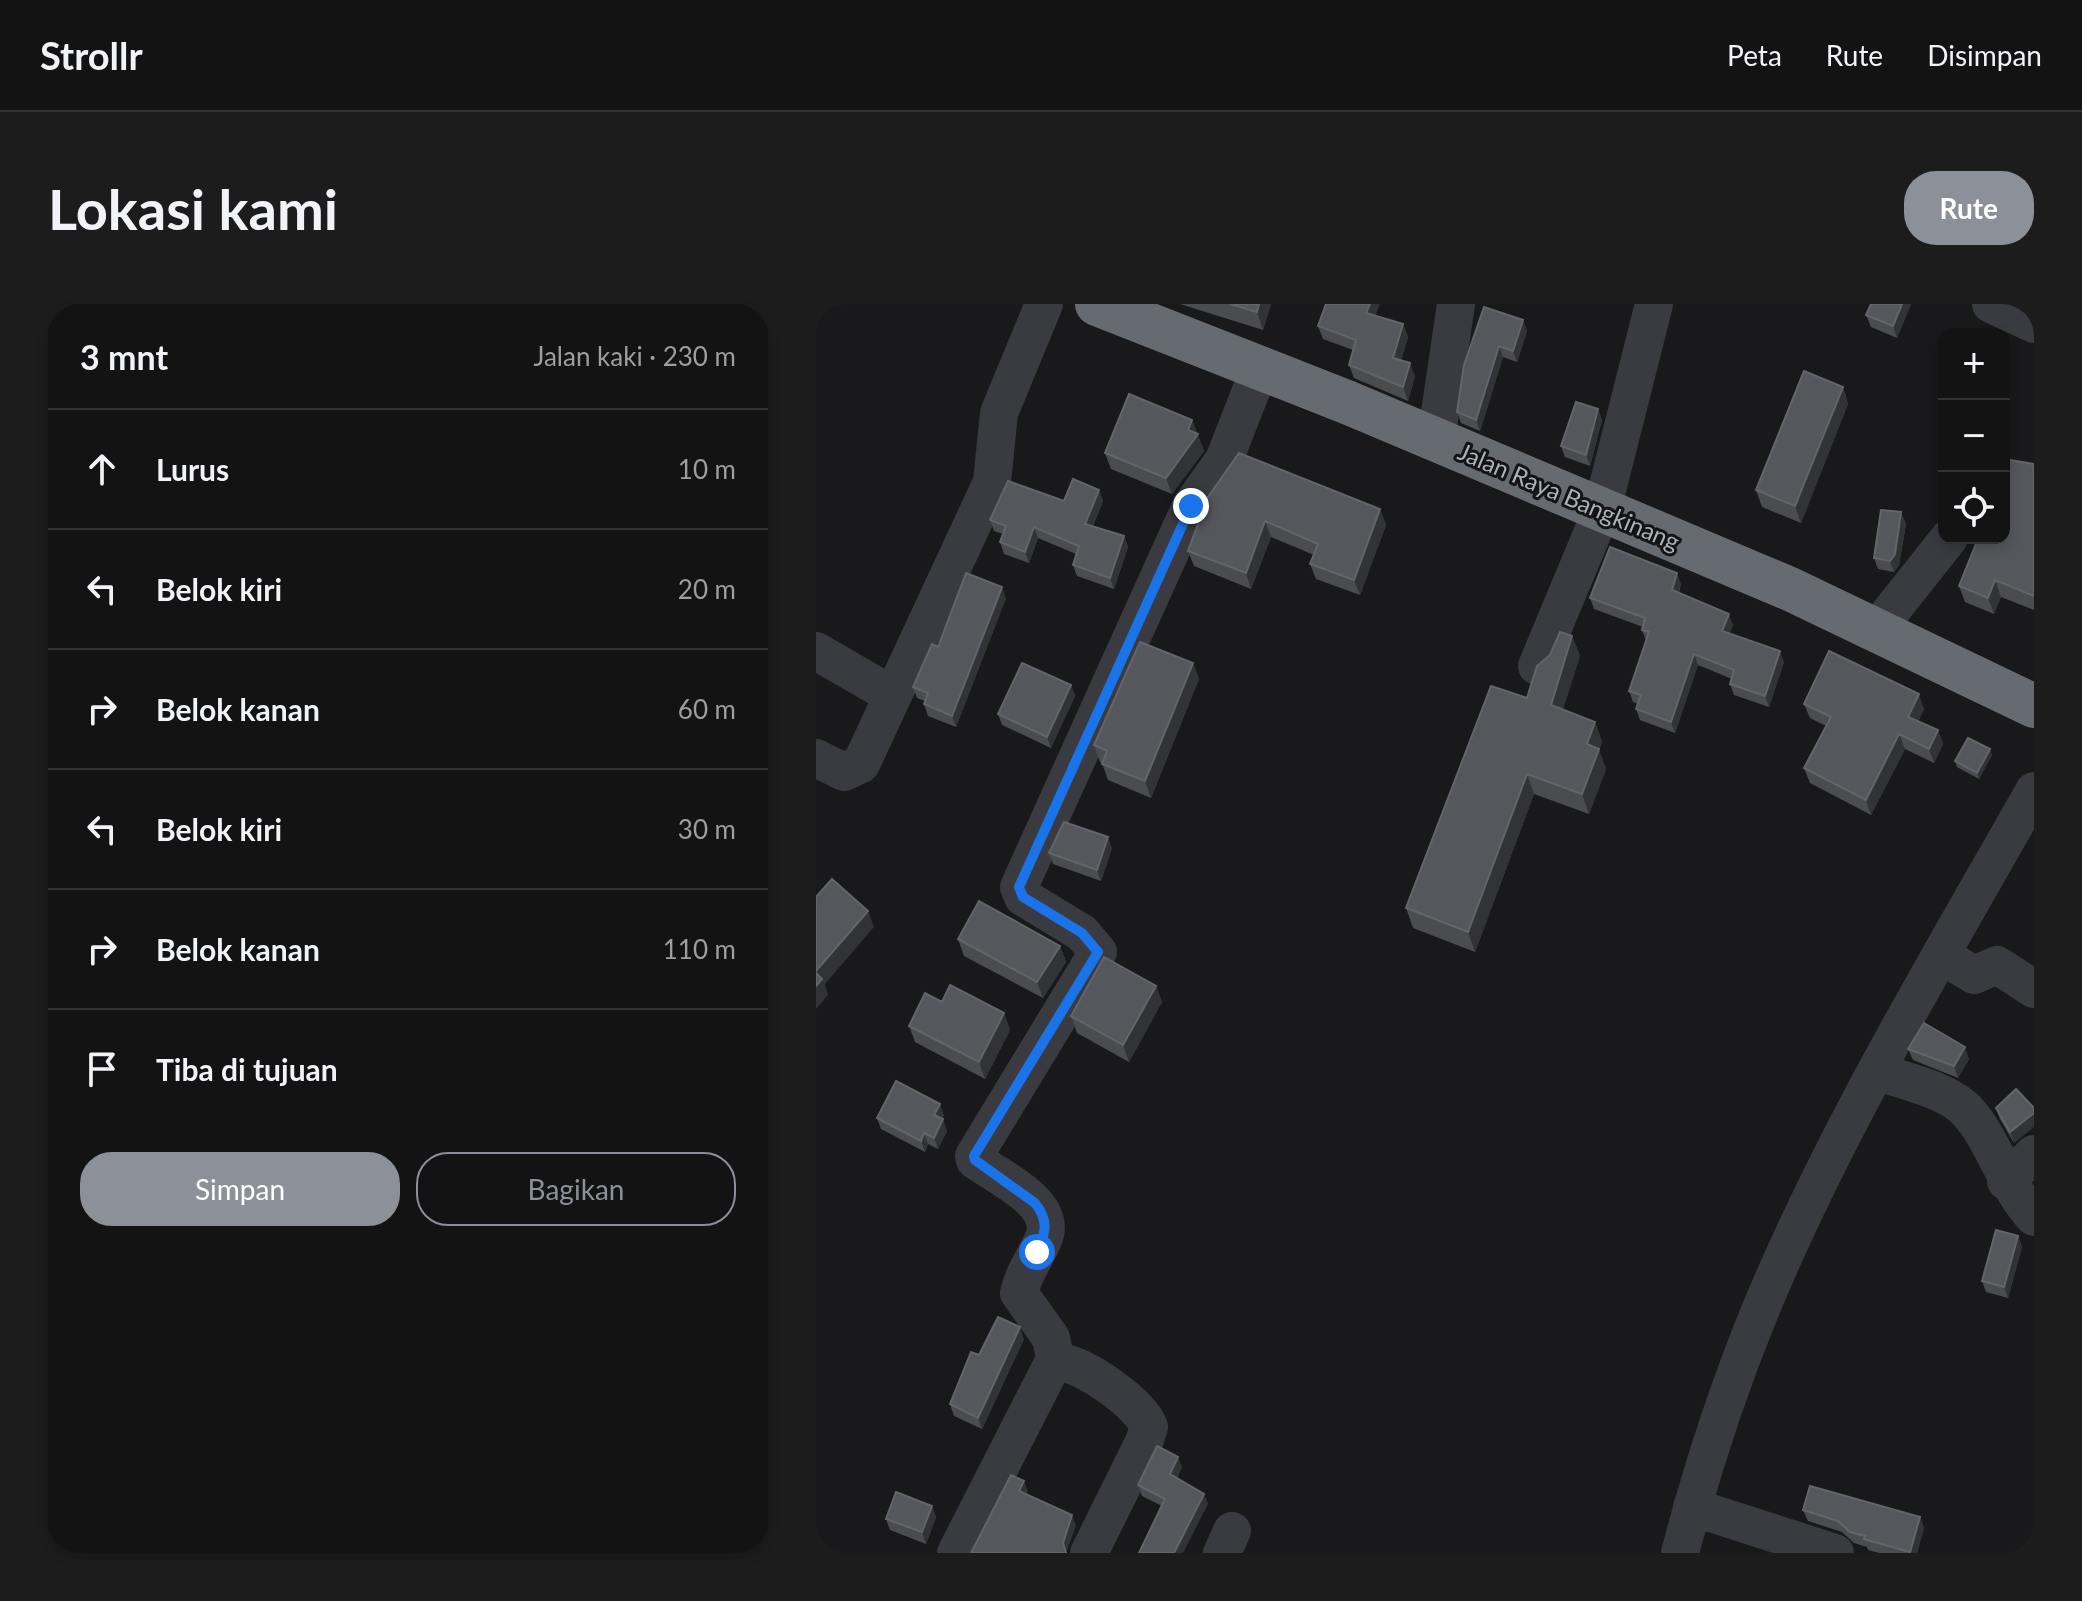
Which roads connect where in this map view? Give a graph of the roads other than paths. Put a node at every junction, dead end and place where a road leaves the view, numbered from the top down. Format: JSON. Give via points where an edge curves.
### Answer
{"nodes":[{"id":1,"x":1044,"y":304,"type":"edge"},
{"id":2,"x":1097,"y":304,"type":"edge"},
{"id":3,"x":1456,"y":304,"type":"edge"},
{"id":4,"x":1654,"y":304,"type":"edge"},
{"id":5,"x":1991,"y":304,"type":"edge"},
{"id":6,"x":2034,"y":324,"type":"edge"},
{"id":7,"x":1260,"y":368,"type":"junction"},
{"id":8,"x":1436,"y":440,"type":"junction"},
{"id":9,"x":1602,"y":510,"type":"junction"},
{"id":10,"x":1944,"y":544,"type":"edge"},
{"id":11,"x":1876,"y":630,"type":"junction"},
{"id":12,"x":816,"y":651,"type":"edge"},
{"id":13,"x":1537,"y":666,"type":"edge"},
{"id":14,"x":892,"y":695,"type":"junction"},
{"id":15,"x":2034,"y":706,"type":"edge"},
{"id":16,"x":816,"y":758,"type":"edge"},
{"id":17,"x":2034,"y":791,"type":"edge"},
{"id":18,"x":1941,"y":955,"type":"junction"},
{"id":19,"x":2034,"y":989,"type":"edge"},
{"id":20,"x":1876,"y":1071,"type":"junction"},
{"id":21,"x":2034,"y":1154,"type":"edge"},
{"id":22,"x":2006,"y":1181,"type":"junction"},
{"id":23,"x":2034,"y":1217,"type":"edge"},
{"id":24,"x":1056,"y":1362,"type":"junction"},
{"id":25,"x":1692,"y":1507,"type":"junction"},
{"id":26,"x":956,"y":1553,"type":"edge"},
{"id":27,"x":1089,"y":1553,"type":"edge"},
{"id":28,"x":1680,"y":1553,"type":"edge"},
{"id":29,"x":1835,"y":1553,"type":"edge"}],
"edges":[{"from":1,"to":14,"type":"street","via":[[999,413],[992,482]]},
{"from":2,"to":7,"type":"highway","name":"Jalan Raya Bangkinang"},
{"from":3,"to":8,"type":"street"},
{"from":4,"to":9,"type":"street"},
{"from":5,"to":6,"type":"street"},
{"from":7,"to":8,"type":"highway","name":"Jalan Raya Bangkinang"},
{"from":7,"to":24,"type":"street","via":[[1224,460],[1191,506],[1019,887],[1023,897],[1082,933],[1098,952],[974,1156],[1035,1203],[1046,1221],[1019,1293],[1046,1329]]},
{"from":8,"to":9,"type":"highway","name":"Jalan Raya Bangkinang"},
{"from":9,"to":11,"type":"highway","name":"Jalan Raya Bangkinang"},
{"from":9,"to":13,"type":"street"},
{"from":10,"to":11,"type":"street"},
{"from":11,"to":15,"type":"highway","name":"Jalan Raya Bangkinang"},
{"from":12,"to":14,"type":"street"},
{"from":14,"to":16,"type":"street","via":[[861,764],[844,772]]},
{"from":17,"to":18,"type":"street"},
{"from":18,"to":19,"type":"street","via":[[1974,975],[1997,965]]},
{"from":18,"to":20,"type":"street"},
{"from":20,"to":22,"type":"street","via":[[1964,1107]]},
{"from":20,"to":25,"type":"street","via":[[1759,1314]]},
{"from":21,"to":22,"type":"street"},
{"from":22,"to":23,"type":"street"},
{"from":24,"to":26,"type":"street"},
{"from":24,"to":27,"type":"street","via":[[1081,1368],[1139,1409],[1149,1427]]},
{"from":25,"to":28,"type":"street"},
{"from":25,"to":29,"type":"street"}]}
